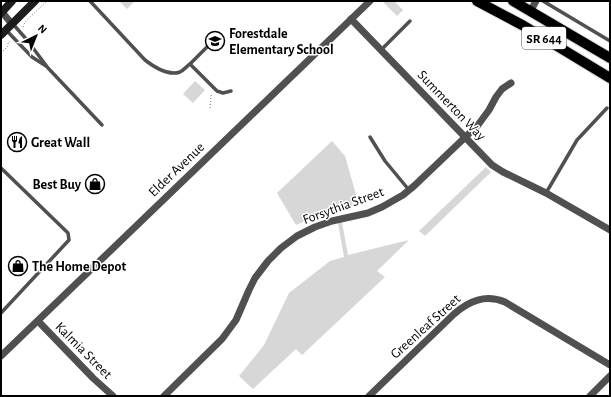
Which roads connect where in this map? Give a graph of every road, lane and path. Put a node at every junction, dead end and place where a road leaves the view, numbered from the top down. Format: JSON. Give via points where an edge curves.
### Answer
{"nodes":[{"id":1,"x":12,"y":1,"type":"edge"},
{"id":2,"x":35,"y":1,"type":"edge"},
{"id":3,"x":47,"y":1,"type":"edge"},
{"id":4,"x":90,"y":1,"type":"edge"},
{"id":5,"x":370,"y":1,"type":"edge"},
{"id":6,"x":477,"y":1,"type":"edge"},
{"id":7,"x":513,"y":1,"type":"edge"},
{"id":8,"x":536,"y":1,"type":"edge"},
{"id":9,"x":543,"y":1,"type":"edge"},
{"id":10,"x":531,"y":10,"type":"junction"},
{"id":11,"x":1,"y":12,"type":"edge"},
{"id":12,"x":351,"y":19,"type":"junction"},
{"id":13,"x":410,"y":21,"type":"dead end"},
{"id":14,"x":12,"y":24,"type":"junction"},
{"id":15,"x":3,"y":30,"type":"edge"},
{"id":16,"x":19,"y":31,"type":"junction"},
{"id":17,"x":13,"y":38,"type":"junction"},
{"id":18,"x":610,"y":41,"type":"edge"},
{"id":19,"x":210,"y":44,"type":"dead end"},
{"id":20,"x":381,"y":50,"type":"junction"},
{"id":21,"x":1,"y":52,"type":"edge"},
{"id":22,"x":610,"y":58,"type":"edge"},
{"id":23,"x":190,"y":64,"type":"junction"},
{"id":24,"x":48,"y":68,"type":"junction"},
{"id":25,"x":610,"y":78,"type":"edge"},
{"id":26,"x":511,"y":82,"type":"dead end"},
{"id":27,"x":215,"y":90,"type":"junction"},
{"id":28,"x":231,"y":91,"type":"dead end"},
{"id":29,"x":210,"y":108,"type":"dead end"},
{"id":30,"x":607,"y":108,"type":"dead end"},
{"id":31,"x":102,"y":125,"type":"dead end"},
{"id":32,"x":370,"y":137,"type":"dead end"},
{"id":33,"x":465,"y":137,"type":"junction"},
{"id":34,"x":1,"y":168,"type":"edge"},
{"id":35,"x":409,"y":190,"type":"junction"},
{"id":36,"x":546,"y":192,"type":"junction"},
{"id":37,"x":610,"y":230,"type":"edge"},
{"id":38,"x":1,"y":313,"type":"edge"},
{"id":39,"x":38,"y":321,"type":"junction"},
{"id":40,"x":1,"y":356,"type":"edge"},
{"id":41,"x":610,"y":365,"type":"edge"},
{"id":42,"x":610,"y":376,"type":"edge"},
{"id":43,"x":113,"y":396,"type":"edge"},
{"id":44,"x":164,"y":396,"type":"edge"},
{"id":45,"x":369,"y":396,"type":"edge"},
{"id":46,"x":590,"y":396,"type":"edge"}],
"edges":[{"from":1,"to":11,"type":"main road"},
{"from":2,"to":14,"type":"main road"},
{"from":3,"to":16,"type":"path"},
{"from":4,"to":23,"type":"lane","via":[[151,65],[166,72],[176,73]]},
{"from":5,"to":12,"type":"street","name":"Elder Avenue"},
{"from":6,"to":25,"type":"main road","number":"SR 644"},
{"from":7,"to":10,"type":"main road","number":"SR 644"},
{"from":8,"to":10,"type":"street"},
{"from":9,"to":18,"type":"lane"},
{"from":10,"to":22,"type":"main road","number":"SR 644"},
{"from":11,"to":14,"type":"street"},
{"from":12,"to":20,"type":"street","name":"Summerton Way"},
{"from":12,"to":39,"type":"street","name":"Elder Avenue"},
{"from":13,"to":20,"type":"lane"},
{"from":14,"to":15,"type":"main road"},
{"from":14,"to":16,"type":"lane"},
{"from":15,"to":17,"type":"lane"},
{"from":16,"to":24,"type":"lane"},
{"from":17,"to":21,"type":"path"},
{"from":17,"to":24,"type":"lane","via":[[32,57]]},
{"from":19,"to":23,"type":"lane"},
{"from":20,"to":33,"type":"street","name":"Summerton Way"},
{"from":23,"to":27,"type":"lane"},
{"from":24,"to":31,"type":"lane"},
{"from":26,"to":33,"type":"street","name":"Forsythia Street","via":[[502,89],[483,119]]},
{"from":27,"to":28,"type":"lane","via":[[223,93]]},
{"from":27,"to":29,"type":"path","via":[[211,96]]},
{"from":30,"to":36,"type":"lane","via":[[577,140]]},
{"from":32,"to":35,"type":"lane","via":[[385,162]]},
{"from":33,"to":35,"type":"street","name":"Forsythia Street"},
{"from":33,"to":36,"type":"street","name":"Summerton Way","via":[[492,165]]},
{"from":34,"to":38,"type":"lane","via":[[68,234],[69,240]]},
{"from":35,"to":44,"type":"street","name":"Forsythia Street","via":[[368,213],[315,227],[281,248],[255,278],[236,320],[222,339]]},
{"from":36,"to":37,"type":"street","name":"Summerton Way"},
{"from":39,"to":40,"type":"street","name":"Elder Avenue"},
{"from":39,"to":43,"type":"street","name":"Kalmia Street","via":[[92,378]]},
{"from":41,"to":45,"type":"street","name":"Greenleaf Street","via":[[505,302],[483,298],[467,304],[454,314]]},
{"from":42,"to":46,"type":"street"}]}
